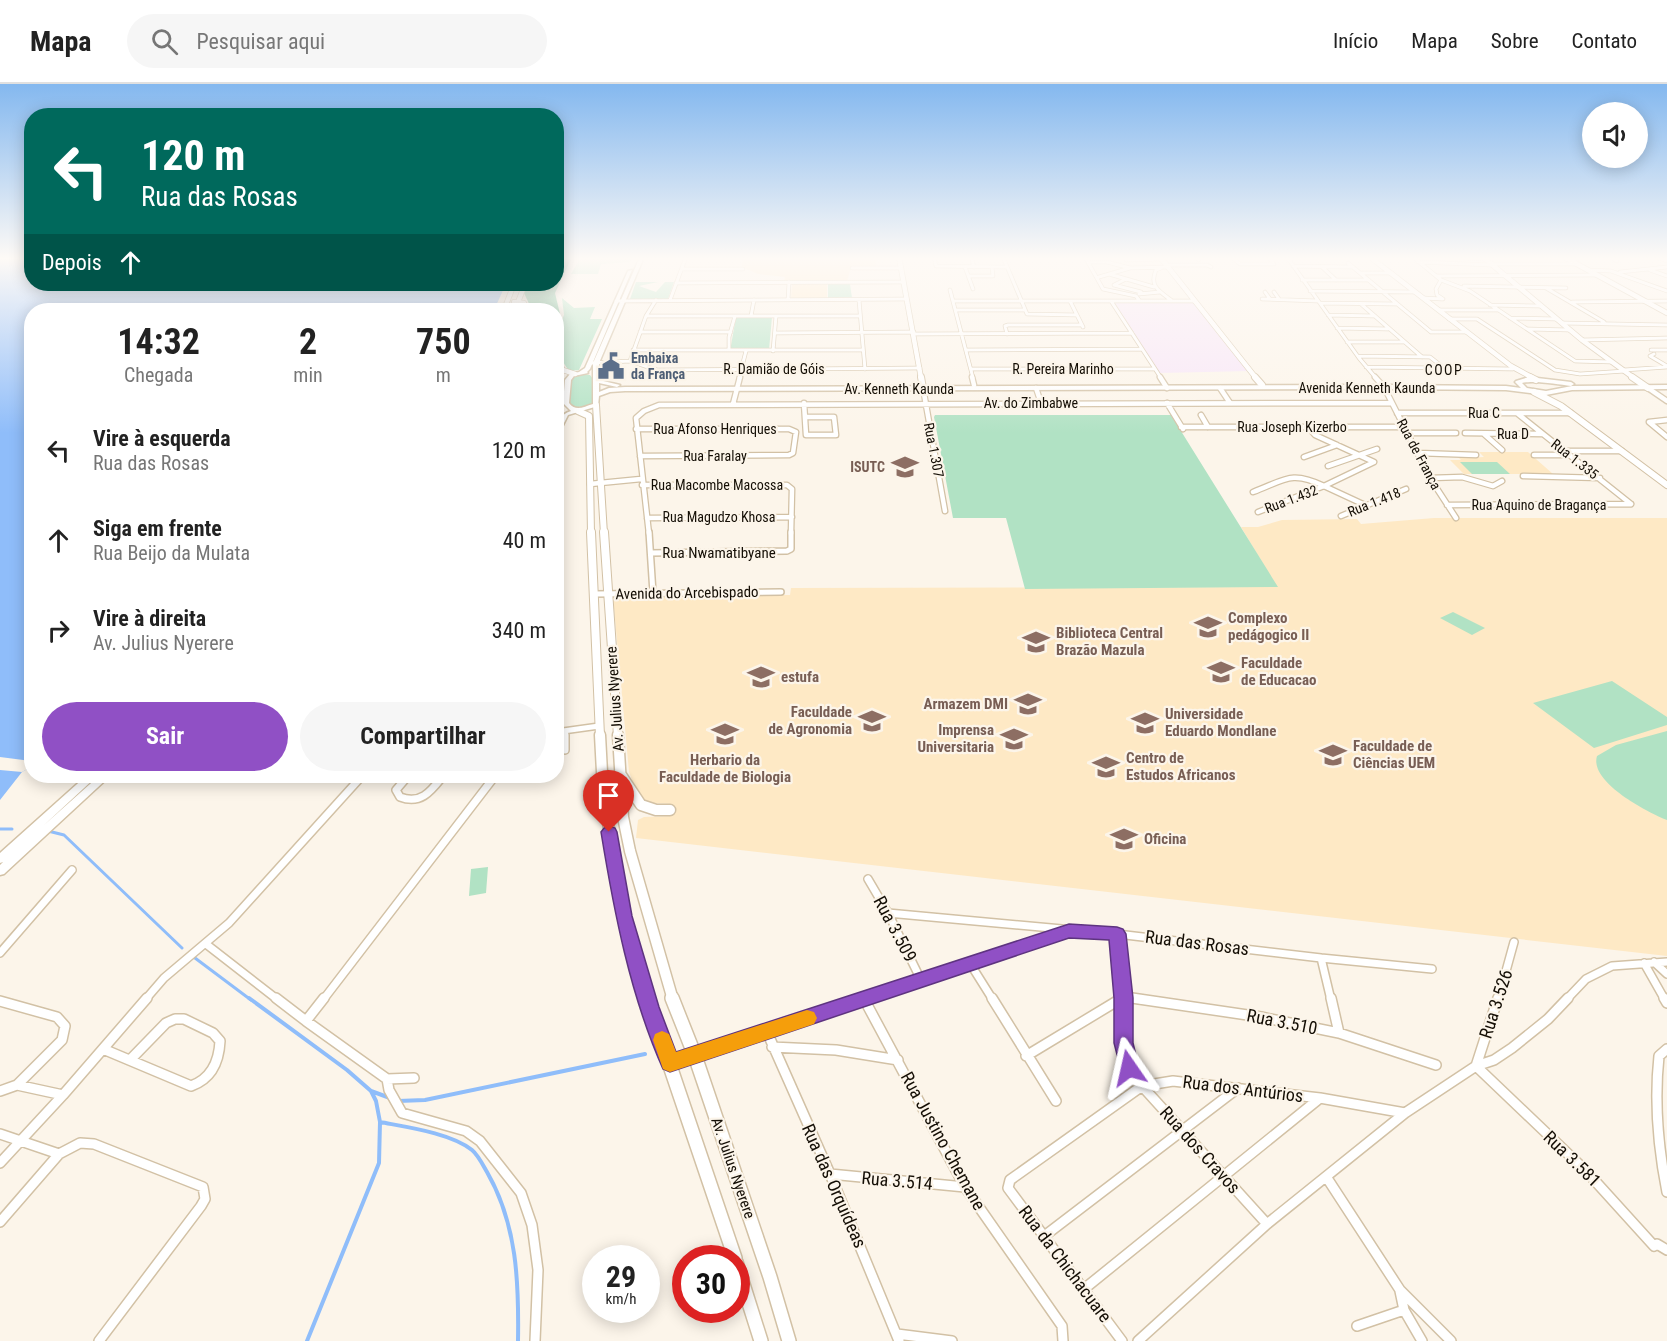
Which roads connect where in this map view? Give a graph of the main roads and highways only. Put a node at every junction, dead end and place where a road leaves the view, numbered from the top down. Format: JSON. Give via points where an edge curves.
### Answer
{"nodes":[{"id":1,"x":610,"y":316,"type":"edge"},
{"id":2,"x":616,"y":316,"type":"edge"},
{"id":3,"x":910,"y":316,"type":"edge"},
{"id":4,"x":1207,"y":316,"type":"edge"},
{"id":5,"x":1445,"y":316,"type":"edge"},
{"id":6,"x":1553,"y":316,"type":"edge"},
{"id":7,"x":608,"y":320,"type":"junction"},
{"id":8,"x":614,"y":320,"type":"junction"},
{"id":9,"x":598,"y":341,"type":"junction"},
{"id":10,"x":605,"y":341,"type":"junction"},
{"id":11,"x":1513,"y":368,"type":"junction"},
{"id":12,"x":564,"y":370,"type":"edge"},
{"id":13,"x":578,"y":374,"type":"junction"},
{"id":14,"x":564,"y":376,"type":"edge"},
{"id":15,"x":595,"y":378,"type":"junction"},
{"id":16,"x":1538,"y":380,"type":"junction"},
{"id":17,"x":568,"y":381,"type":"junction"},
{"id":18,"x":1519,"y":381,"type":"junction"},
{"id":19,"x":1262,"y":385,"type":"junction"},
{"id":20,"x":1165,"y":386,"type":"junction"},
{"id":21,"x":1202,"y":386,"type":"junction"},
{"id":22,"x":1382,"y":386,"type":"junction"},
{"id":23,"x":1645,"y":386,"type":"junction"},
{"id":24,"x":1667,"y":386,"type":"edge"},
{"id":25,"x":737,"y":387,"type":"junction"},
{"id":26,"x":923,"y":387,"type":"junction"},
{"id":27,"x":1533,"y":391,"type":"junction"},
{"id":28,"x":1554,"y":392,"type":"junction"},
{"id":29,"x":596,"y":395,"type":"junction"},
{"id":30,"x":566,"y":403,"type":"junction"},
{"id":31,"x":596,"y":405,"type":"junction"},
{"id":32,"x":564,"y":406,"type":"edge"},
{"id":33,"x":1561,"y":406,"type":"junction"},
{"id":34,"x":578,"y":411,"type":"junction"},
{"id":35,"x":564,"y":416,"type":"edge"},
{"id":36,"x":1667,"y":485,"type":"edge"},
{"id":37,"x":620,"y":775,"type":"junction"},
{"id":38,"x":84,"y":783,"type":"edge"},
{"id":39,"x":97,"y":783,"type":"edge"},
{"id":40,"x":670,"y":810,"type":"dead end"},
{"id":41,"x":0,"y":859,"type":"edge"},
{"id":42,"x":0,"y":871,"type":"edge"},
{"id":43,"x":670,"y":1063,"type":"joint"},
{"id":44,"x":731,"y":1245,"type":"edge"},
{"id":45,"x":750,"y":1305,"type":"edge"},
{"id":46,"x":761,"y":1341,"type":"edge"},
{"id":47,"x":789,"y":1341,"type":"edge"}],
"edges":[{"from":1,"to":7,"type":"main road","name":"Av. Julius Nyerere"},
{"from":2,"to":8,"type":"main road","name":"Av. Julius Nyerere"},
{"from":3,"to":26,"type":"main road"},
{"from":4,"to":19,"type":"main road"},
{"from":5,"to":11,"type":"main road"},
{"from":6,"to":23,"type":"main road"},
{"from":7,"to":8,"type":"main road"},
{"from":7,"to":9,"type":"main road","name":"Av. Julius Nyerere"},
{"from":8,"to":10,"type":"main road","name":"Av. Julius Nyerere"},
{"from":9,"to":10,"type":"main road"},
{"from":9,"to":13,"type":"main road","name":"Av. Julius Nyerere","via":[[586,370]]},
{"from":10,"to":15,"type":"main road","name":"Av. Julius Nyerere"},
{"from":11,"to":16,"type":"main road"},
{"from":11,"to":18,"type":"main road"},
{"from":12,"to":13,"type":"main road"},
{"from":13,"to":15,"type":"main road"},
{"from":13,"to":17,"type":"main road"},
{"from":14,"to":17,"type":"main road"},
{"from":15,"to":25,"type":"main road","name":"Av. Kenneth Kaunda","via":[[620,385]]},
{"from":15,"to":29,"type":"main road","name":"Av. Julius Nyerere"},
{"from":16,"to":18,"type":"main road","name":"Avenida Kenneth Kaunda"},
{"from":16,"to":23,"type":"main road","name":"Avenida Kenneth Kaunda"},
{"from":16,"to":28,"type":"main road","via":[[1556,387]]},
{"from":17,"to":30,"type":"main road"},
{"from":18,"to":22,"type":"main road","name":"Avenida Kenneth Kaunda"},
{"from":18,"to":27,"type":"main road","via":[[1520,386]]},
{"from":19,"to":21,"type":"main road","name":"Avenida Kenneth Kaunda"},
{"from":19,"to":22,"type":"main road","name":"Avenida Kenneth Kaunda"},
{"from":20,"to":21,"type":"main road","name":"Av. Kenneth Kaunda"},
{"from":20,"to":26,"type":"main road","name":"Av. Kenneth Kaunda"},
{"from":20,"to":26,"type":"main road","name":"Av. Kenneth Kaunda"},
{"from":21,"to":22,"type":"main road","name":"Avenida Kenneth Kaunda"},
{"from":22,"to":27,"type":"main road","name":"Avenida Kenneth Kaunda"},
{"from":23,"to":24,"type":"main road"},
{"from":23,"to":28,"type":"main road","name":"Avenida Kenneth Kaunda"},
{"from":25,"to":26,"type":"main road","name":"Av. Kenneth Kaunda"},
{"from":25,"to":29,"type":"main road","name":"Av. Kenneth Kaunda","via":[[615,389]]},
{"from":27,"to":28,"type":"main road","name":"Avenida Kenneth Kaunda"},
{"from":27,"to":33,"type":"main road"},
{"from":28,"to":33,"type":"main road"},
{"from":29,"to":31,"type":"main road","name":"Av. Julius Nyerere"},
{"from":30,"to":32,"type":"main road"},
{"from":30,"to":34,"type":"main road"},
{"from":31,"to":34,"type":"main road"},
{"from":31,"to":37,"type":"main road","name":"Av. Julius Nyerere"},
{"from":33,"to":36,"type":"main road"},
{"from":34,"to":35,"type":"main road"},
{"from":34,"to":43,"type":"main road","name":"Av. Julius Nyerere","via":[[589,416],[603,791],[623,916]]},
{"from":37,"to":40,"type":"main road","via":[[639,806]]},
{"from":37,"to":47,"type":"main road","name":"Av. Julius Nyerere","via":[[630,851],[673,1000]]},
{"from":38,"to":41,"type":"main road"},
{"from":39,"to":42,"type":"main road"},
{"from":43,"to":44,"type":"main road","name":"Av. Julius Nyerere"},
{"from":45,"to":46,"type":"main road","name":"Av. Julius Nyerere"}]}
